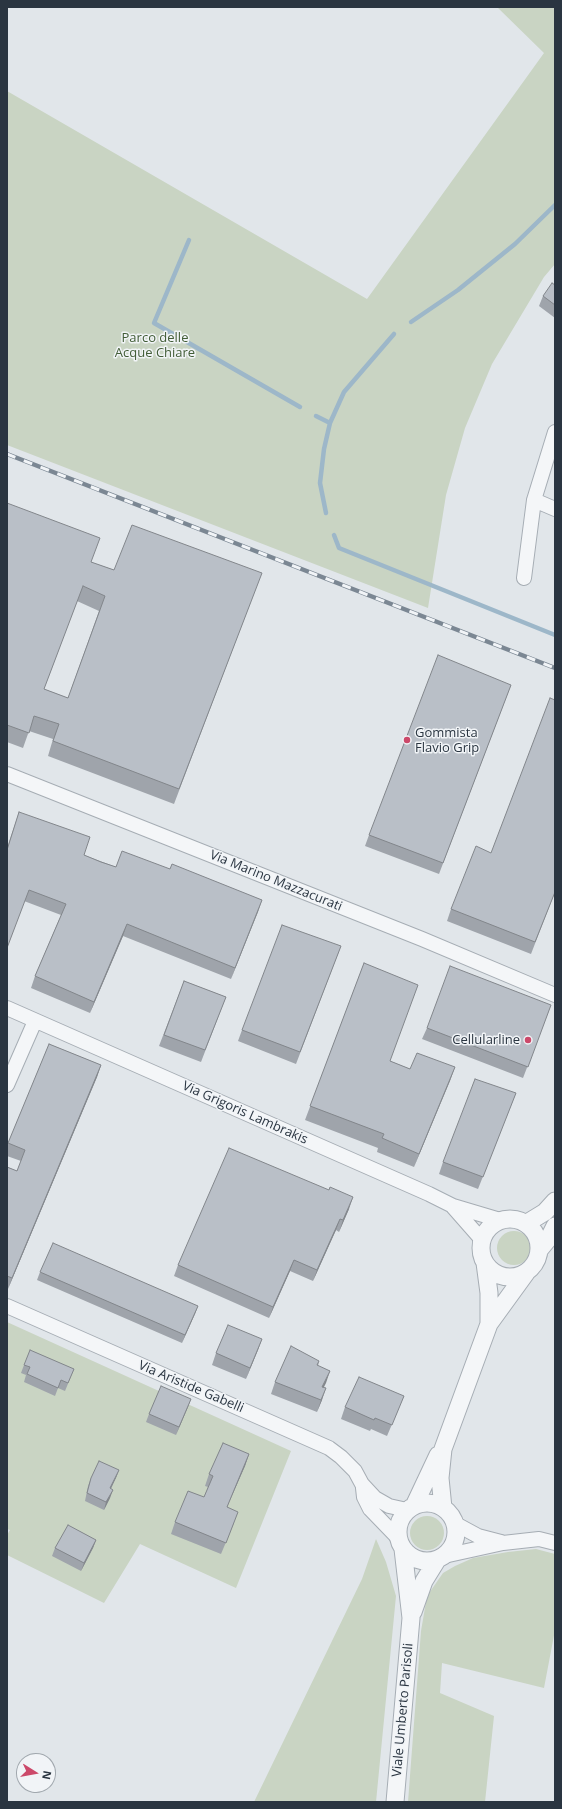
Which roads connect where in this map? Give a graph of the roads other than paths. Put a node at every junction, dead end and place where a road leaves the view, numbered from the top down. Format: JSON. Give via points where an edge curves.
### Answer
{"nodes":[{"id":1,"x":555,"y":432,"type":"edge"},
{"id":2,"x":534,"y":500,"type":"junction"},
{"id":3,"x":555,"y":509,"type":"edge"},
{"id":4,"x":524,"y":578,"type":"dead end"},
{"id":5,"x":7,"y":774,"type":"edge"},
{"id":6,"x":552,"y":992,"type":"edge"},
{"id":7,"x":7,"y":1008,"type":"edge"},
{"id":8,"x":36,"y":1021,"type":"junction"},
{"id":9,"x":7,"y":1085,"type":"edge"},
{"id":10,"x":555,"y":1201,"type":"edge"},
{"id":11,"x":453,"y":1206,"type":"junction"},
{"id":12,"x":500,"y":1220,"type":"junction"},
{"id":13,"x":527,"y":1223,"type":"junction"},
{"id":14,"x":555,"y":1226,"type":"edge"},
{"id":15,"x":482,"y":1240,"type":"junction"},
{"id":16,"x":540,"y":1249,"type":"junction"},
{"id":17,"x":485,"y":1263,"type":"junction"},
{"id":18,"x":526,"y":1273,"type":"junction"},
{"id":19,"x":7,"y":1306,"type":"edge"},
{"id":20,"x":489,"y":1324,"type":"junction"},
{"id":21,"x":443,"y":1448,"type":"junction"},
{"id":22,"x":362,"y":1484,"type":"junction"},
{"id":23,"x":410,"y":1508,"type":"junction"},
{"id":24,"x":443,"y":1508,"type":"junction"},
{"id":25,"x":454,"y":1523,"type":"junction"},
{"id":26,"x":503,"y":1543,"type":"junction"},
{"id":27,"x":555,"y":1543,"type":"edge"},
{"id":28,"x":400,"y":1544,"type":"junction"},
{"id":29,"x":441,"y":1558,"type":"junction"},
{"id":30,"x":411,"y":1618,"type":"junction"},
{"id":31,"x":395,"y":1802,"type":"edge"}],
"edges":[{"from":1,"to":2,"type":"street"},
{"from":2,"to":3,"type":"street"},
{"from":2,"to":4,"type":"street"},
{"from":5,"to":6,"type":"street","name":"Via Marino Mazzacurati"},
{"from":7,"to":8,"type":"street","name":"Via Grigoris Lambrakis"},
{"from":8,"to":9,"type":"street"},
{"from":8,"to":11,"type":"street","name":"Via Grigoris Lambrakis"},
{"from":10,"to":13,"type":"street","via":[[546,1212]]},
{"from":11,"to":12,"type":"street","name":"Via Grigoris Lambrakis"},
{"from":11,"to":15,"type":"street","name":"Via Grigoris Lambrakis"},
{"from":12,"to":13,"type":"street"},
{"from":12,"to":15,"type":"street","via":[[492,1225]]},
{"from":13,"to":16,"type":"street","via":[[536,1235]]},
{"from":14,"to":16,"type":"street","name":"Viale Umberto Parisoli"},
{"from":15,"to":17,"type":"street","name":"Viale Umberto Parisoli"},
{"from":16,"to":18,"type":"street","name":"Viale Umberto Parisoli","via":[[536,1263]]},
{"from":17,"to":18,"type":"street","via":[[490,1270],[508,1278]]},
{"from":17,"to":20,"type":"street","name":"Viale Umberto Parisoli","via":[[489,1292]]},
{"from":18,"to":20,"type":"street","name":"Viale Umberto Parisoli"},
{"from":19,"to":22,"type":"street","name":"Via Aristide Gabelli","via":[[329,1448],[355,1471]]},
{"from":20,"to":21,"type":"street","name":"Viale Umberto Parisoli"},
{"from":21,"to":23,"type":"street","name":"Viale Umberto Parisoli"},
{"from":21,"to":24,"type":"street","name":"Viale Umberto Parisoli","via":[[440,1478]]},
{"from":22,"to":23,"type":"street","name":"Via Aristide Gabelli","via":[[382,1502]]},
{"from":22,"to":28,"type":"street","name":"Via Aristide Gabelli","via":[[364,1497],[370,1509]]},
{"from":23,"to":24,"type":"street","via":[[429,1503]]},
{"from":23,"to":28,"type":"street","name":"Viale Umberto Parisoli","via":[[401,1518],[398,1528]]},
{"from":24,"to":25,"type":"street"},
{"from":25,"to":26,"type":"street","via":[[478,1536]]},
{"from":25,"to":29,"type":"street","name":"Viale Umberto Parisoli","via":[[455,1541]]},
{"from":26,"to":27,"type":"street","via":[[539,1539]]},
{"from":26,"to":29,"type":"street"},
{"from":28,"to":29,"type":"street","via":[[409,1556],[418,1560],[428,1562]]},
{"from":28,"to":30,"type":"street","name":"Viale Umberto Parisoli"},
{"from":29,"to":30,"type":"street","name":"Viale Umberto Parisoli","via":[[424,1581]]},
{"from":30,"to":31,"type":"street","name":"Viale Umberto Parisoli"}]}
